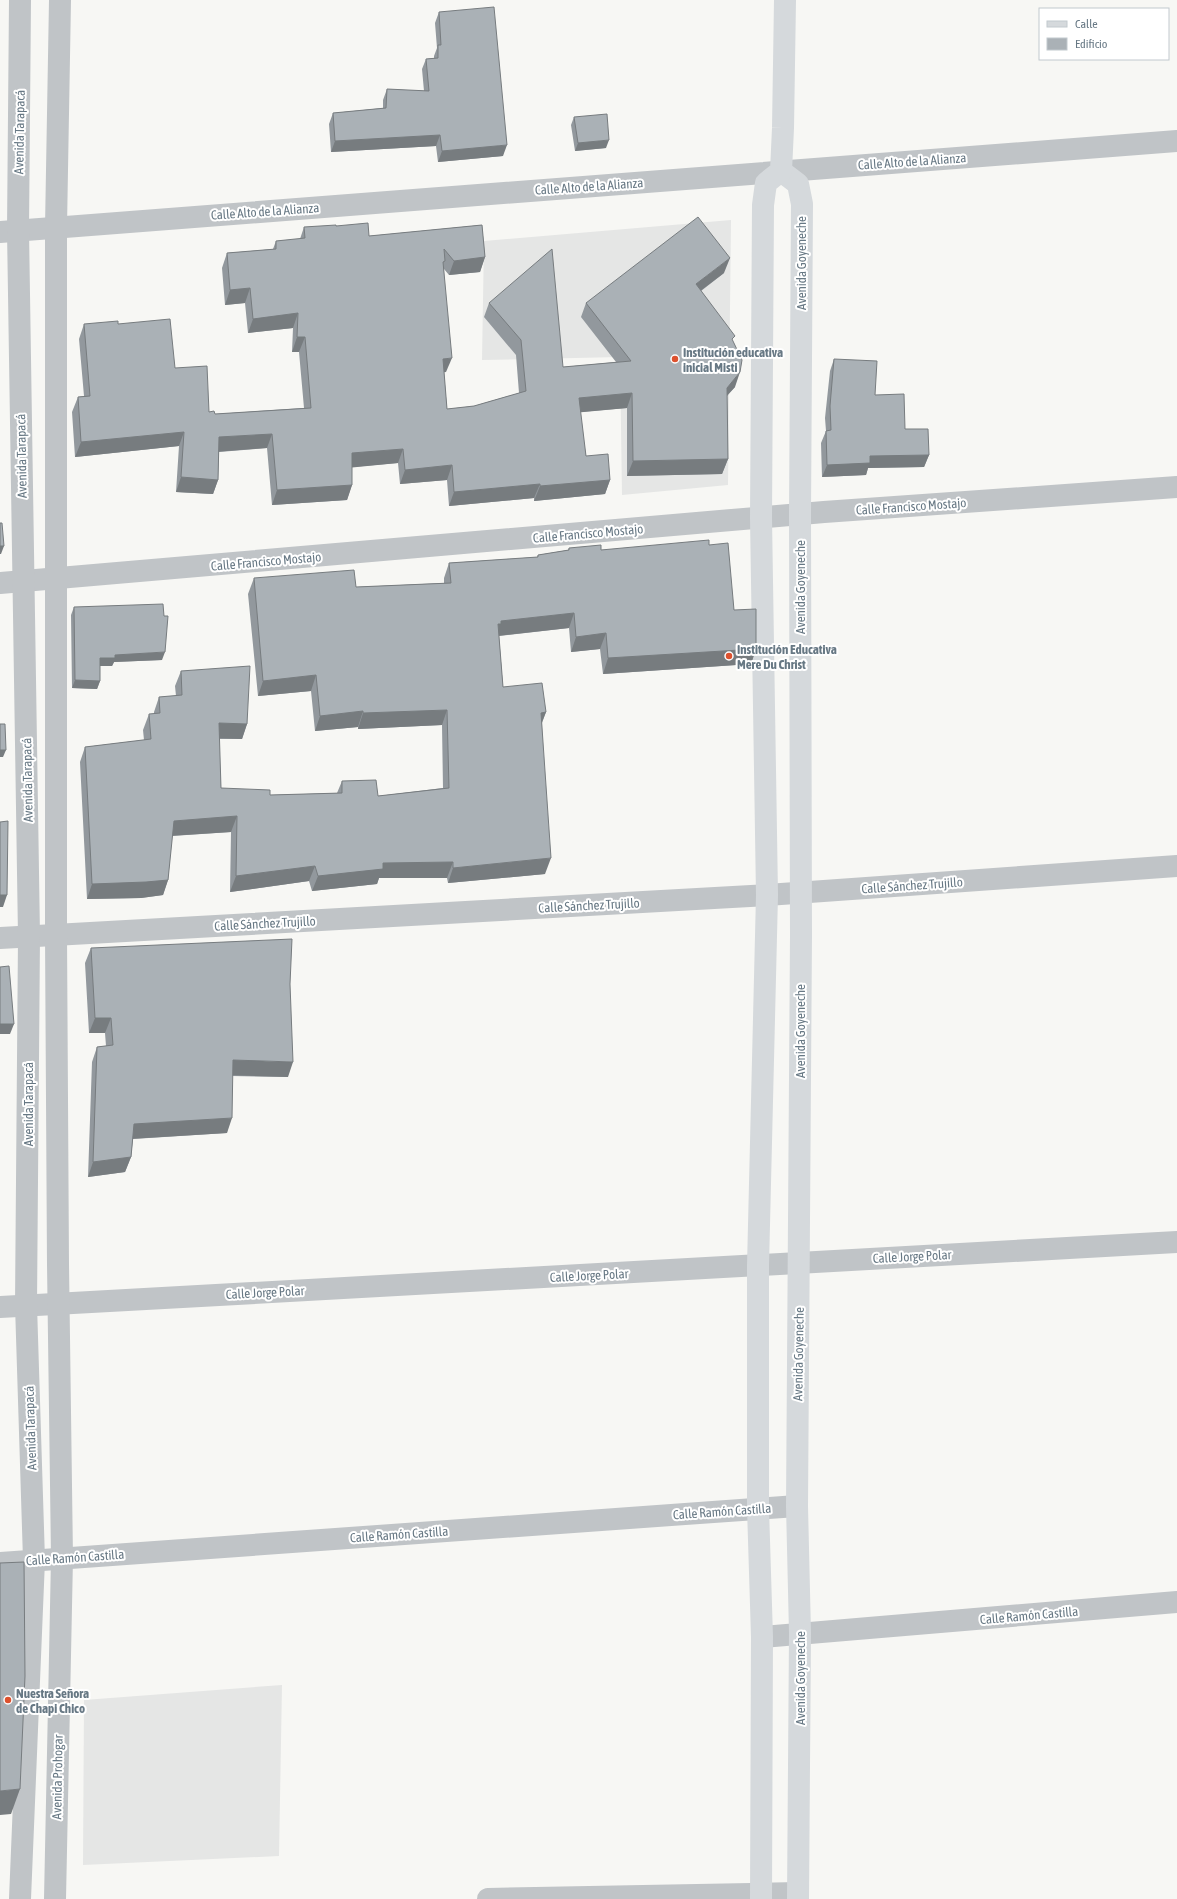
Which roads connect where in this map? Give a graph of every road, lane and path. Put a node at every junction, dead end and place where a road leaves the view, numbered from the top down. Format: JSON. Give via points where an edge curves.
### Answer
{"nodes":[{"id":1,"x":20,"y":0,"type":"edge"},
{"id":2,"x":60,"y":0,"type":"edge"},
{"id":3,"x":785,"y":0,"type":"edge"},
{"id":4,"x":1177,"y":140,"type":"edge"},
{"id":5,"x":781,"y":171,"type":"junction"},
{"id":6,"x":56,"y":227,"type":"junction"},
{"id":7,"x":9,"y":231,"type":"edge"},
{"id":8,"x":1177,"y":487,"type":"edge"},
{"id":9,"x":800,"y":514,"type":"junction"},
{"id":10,"x":761,"y":518,"type":"junction"},
{"id":11,"x":57,"y":578,"type":"junction"},
{"id":12,"x":23,"y":581,"type":"junction"},
{"id":13,"x":0,"y":583,"type":"edge"},
{"id":14,"x":1177,"y":866,"type":"edge"},
{"id":15,"x":801,"y":893,"type":"junction"},
{"id":16,"x":767,"y":895,"type":"junction"},
{"id":17,"x":56,"y":935,"type":"junction"},
{"id":18,"x":29,"y":936,"type":"junction"},
{"id":19,"x":0,"y":938,"type":"edge"},
{"id":20,"x":1177,"y":1242,"type":"edge"},
{"id":21,"x":799,"y":1262,"type":"junction"},
{"id":22,"x":758,"y":1266,"type":"junction"},
{"id":23,"x":58,"y":1303,"type":"junction"},
{"id":24,"x":26,"y":1305,"type":"junction"},
{"id":25,"x":0,"y":1307,"type":"edge"},
{"id":26,"x":797,"y":1506,"type":"junction"},
{"id":27,"x":758,"y":1508,"type":"junction"},
{"id":28,"x":62,"y":1558,"type":"junction"},
{"id":29,"x":34,"y":1560,"type":"junction"},
{"id":30,"x":0,"y":1563,"type":"edge"},
{"id":31,"x":1177,"y":1602,"type":"edge"},
{"id":32,"x":800,"y":1633,"type":"junction"},
{"id":33,"x":762,"y":1637,"type":"junction"},
{"id":34,"x":762,"y":1896,"type":"edge"},
{"id":35,"x":798,"y":1896,"type":"edge"},
{"id":36,"x":20,"y":1899,"type":"edge"},
{"id":37,"x":55,"y":1899,"type":"edge"},
{"id":38,"x":488,"y":1899,"type":"edge"}],
"edges":[{"from":1,"to":7,"type":"street","name":"Avenida Tarapacá"},
{"from":2,"to":6,"type":"street"},
{"from":3,"to":5,"type":"main road"},
{"from":4,"to":5,"type":"street","name":"Calle Alto de la Alianza"},
{"from":5,"to":6,"type":"street","name":"Calle Alto de la Alianza"},
{"from":5,"to":9,"type":"main road","name":"Avenida Goyeneche","via":[[798,184],[802,204]]},
{"from":5,"to":10,"type":"main road","via":[[766,183],[763,205]]},
{"from":6,"to":7,"type":"street","name":"Calle Alto de la Alianza"},
{"from":6,"to":11,"type":"street"},
{"from":7,"to":12,"type":"street","name":"Avenida Tarapacá"},
{"from":8,"to":9,"type":"street","name":"Calle Francisco Mostajo"},
{"from":9,"to":10,"type":"street","name":"Calle Francisco Mostajo"},
{"from":9,"to":15,"type":"main road","name":"Avenida Goyeneche"},
{"from":10,"to":11,"type":"street","name":"Calle Francisco Mostajo"},
{"from":10,"to":16,"type":"main road"},
{"from":11,"to":12,"type":"street","name":"Calle Francisco Mostajo"},
{"from":11,"to":17,"type":"street"},
{"from":12,"to":13,"type":"street","name":"Calle Francisco Mostajo"},
{"from":12,"to":18,"type":"street","name":"Avenida Tarapacá"},
{"from":14,"to":15,"type":"street","name":"Calle Sánchez Trujillo"},
{"from":15,"to":16,"type":"street","name":"Calle Sánchez Trujillo"},
{"from":15,"to":21,"type":"main road","name":"Avenida Goyeneche"},
{"from":16,"to":17,"type":"street","name":"Calle Sánchez Trujillo"},
{"from":16,"to":22,"type":"main road"},
{"from":17,"to":18,"type":"street","name":"Calle Sánchez Trujillo"},
{"from":17,"to":23,"type":"street"},
{"from":18,"to":19,"type":"street","name":"Calle Sánchez Trujillo"},
{"from":18,"to":24,"type":"street","name":"Avenida Tarapacá"},
{"from":20,"to":21,"type":"street","name":"Calle Jorge Polar"},
{"from":21,"to":22,"type":"street","name":"Calle Jorge Polar"},
{"from":21,"to":26,"type":"main road","name":"Avenida Goyeneche"},
{"from":22,"to":23,"type":"street","name":"Calle Jorge Polar"},
{"from":22,"to":27,"type":"main road"},
{"from":23,"to":24,"type":"street","name":"Calle Jorge Polar"},
{"from":23,"to":28,"type":"street"},
{"from":24,"to":25,"type":"street","name":"Calle Jorge Polar"},
{"from":24,"to":29,"type":"street","name":"Avenida Tarapacá"},
{"from":26,"to":27,"type":"street","name":"Calle Ramón Castilla"},
{"from":26,"to":32,"type":"main road","name":"Avenida Goyeneche"},
{"from":27,"to":28,"type":"street","name":"Calle Ramón Castilla"},
{"from":27,"to":33,"type":"main road"},
{"from":28,"to":29,"type":"street","name":"Calle Ramón Castilla"},
{"from":28,"to":37,"type":"street","name":"Avenida Prohogar"},
{"from":29,"to":30,"type":"street","name":"Calle Ramón Castilla"},
{"from":29,"to":36,"type":"street"},
{"from":31,"to":32,"type":"street","name":"Calle Ramón Castilla"},
{"from":32,"to":33,"type":"street","name":"Calle Ramón Castilla"},
{"from":32,"to":35,"type":"main road","name":"Avenida Goyeneche"},
{"from":33,"to":34,"type":"main road"},
{"from":34,"to":35,"type":"street"},
{"from":34,"to":38,"type":"street"}]}
